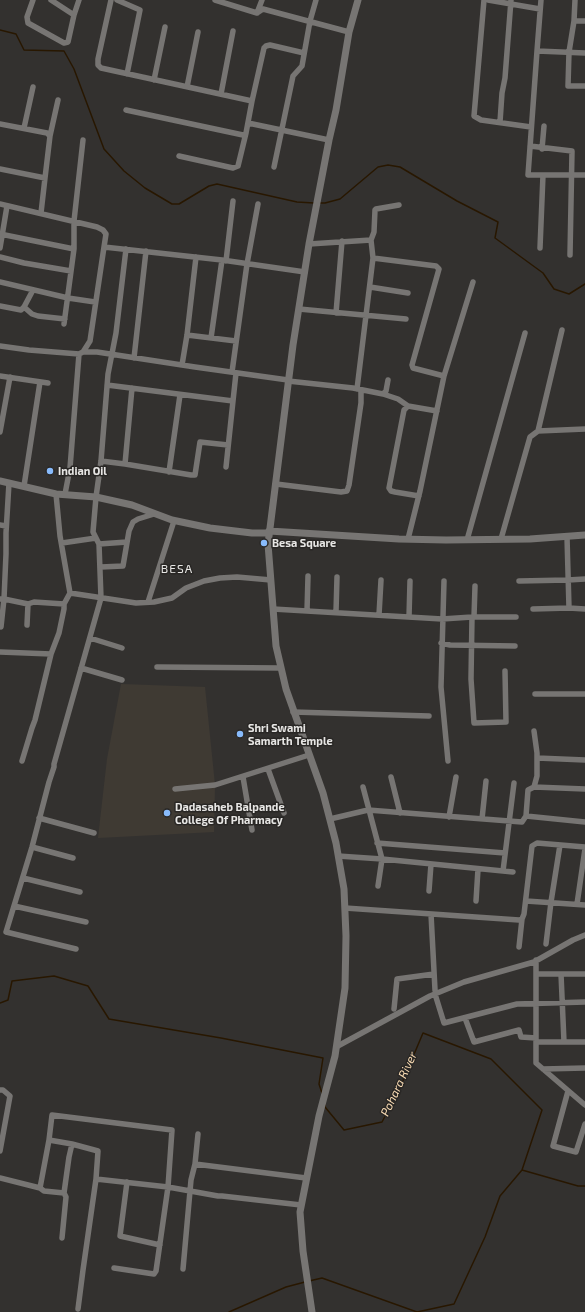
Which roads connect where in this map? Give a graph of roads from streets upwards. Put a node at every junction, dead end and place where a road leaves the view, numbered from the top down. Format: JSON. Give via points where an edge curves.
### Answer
{"nodes":[{"id":1,"x":33,"y":0,"type":"edge"},
{"id":2,"x":50,"y":0,"type":"edge"},
{"id":3,"x":79,"y":0,"type":"edge"},
{"id":4,"x":111,"y":0,"type":"edge"},
{"id":5,"x":116,"y":0,"type":"edge"},
{"id":6,"x":215,"y":0,"type":"edge"},
{"id":7,"x":262,"y":0,"type":"edge"},
{"id":8,"x":316,"y":0,"type":"edge"},
{"id":9,"x":358,"y":0,"type":"edge"},
{"id":10,"x":484,"y":0,"type":"edge"},
{"id":11,"x":488,"y":0,"type":"edge"},
{"id":12,"x":541,"y":0,"type":"edge"},
{"id":13,"x":575,"y":0,"type":"edge"},
{"id":14,"x":124,"y":1,"type":"edge"},
{"id":15,"x":231,"y":2,"type":"edge"},
{"id":16,"x":511,"y":2,"type":"edge"},
{"id":17,"x":540,"y":9,"type":"junction"},
{"id":18,"x":257,"y":13,"type":"junction"},
{"id":19,"x":74,"y":15,"type":"junction"},
{"id":20,"x":310,"y":21,"type":"junction"},
{"id":21,"x":574,"y":21,"type":"junction"},
{"id":22,"x":585,"y":21,"type":"edge"},
{"id":23,"x":165,"y":27,"type":"dead end"},
{"id":24,"x":233,"y":31,"type":"dead end"},
{"id":25,"x":198,"y":32,"type":"dead end"},
{"id":26,"x":349,"y":32,"type":"junction"},
{"id":27,"x":537,"y":50,"type":"junction"},
{"id":28,"x":569,"y":52,"type":"junction"},
{"id":29,"x":304,"y":53,"type":"junction"},
{"id":30,"x":585,"y":53,"type":"edge"},
{"id":31,"x":127,"y":74,"type":"junction"},
{"id":32,"x":154,"y":80,"type":"junction"},
{"id":33,"x":585,"y":86,"type":"edge"},
{"id":34,"x":33,"y":87,"type":"dead end"},
{"id":35,"x":187,"y":87,"type":"junction"},
{"id":36,"x":221,"y":94,"type":"junction"},
{"id":37,"x":58,"y":100,"type":"dead end"},
{"id":38,"x":252,"y":101,"type":"junction"},
{"id":39,"x":126,"y":110,"type":"dead end"},
{"id":40,"x":500,"y":122,"type":"junction"},
{"id":41,"x":248,"y":123,"type":"junction"},
{"id":42,"x":0,"y":124,"type":"edge"},
{"id":43,"x":544,"y":126,"type":"dead end"},
{"id":44,"x":531,"y":127,"type":"junction"},
{"id":45,"x":24,"y":128,"type":"junction"},
{"id":46,"x":281,"y":130,"type":"junction"},
{"id":47,"x":246,"y":133,"type":"junction"},
{"id":48,"x":50,"y":136,"type":"junction"},
{"id":49,"x":83,"y":140,"type":"dead end"},
{"id":50,"x":328,"y":140,"type":"junction"},
{"id":51,"x":530,"y":146,"type":"junction"},
{"id":52,"x":542,"y":149,"type":"junction"},
{"id":53,"x":179,"y":156,"type":"dead end"},
{"id":54,"x":274,"y":166,"type":"dead end"},
{"id":55,"x":0,"y":169,"type":"edge"},
{"id":56,"x":543,"y":175,"type":"junction"},
{"id":57,"x":572,"y":175,"type":"junction"},
{"id":58,"x":585,"y":176,"type":"edge"},
{"id":59,"x":45,"y":178,"type":"junction"},
{"id":60,"x":233,"y":201,"type":"dead end"},
{"id":61,"x":0,"y":204,"type":"edge"},
{"id":62,"x":258,"y":204,"type":"dead end"},
{"id":63,"x":398,"y":205,"type":"dead end"},
{"id":64,"x":8,"y":206,"type":"junction"},
{"id":65,"x":41,"y":214,"type":"junction"},
{"id":66,"x":74,"y":221,"type":"junction"},
{"id":67,"x":1,"y":234,"type":"edge"},
{"id":68,"x":371,"y":240,"type":"junction"},
{"id":69,"x":342,"y":241,"type":"junction"},
{"id":70,"x":309,"y":244,"type":"junction"},
{"id":71,"x":104,"y":247,"type":"junction"},
{"id":72,"x":0,"y":248,"type":"edge"},
{"id":73,"x":540,"y":248,"type":"dead end"},
{"id":74,"x":74,"y":249,"type":"junction"},
{"id":75,"x":126,"y":249,"type":"junction"},
{"id":76,"x":146,"y":251,"type":"junction"},
{"id":77,"x":570,"y":255,"type":"dead end"},
{"id":78,"x":0,"y":257,"type":"edge"},
{"id":79,"x":196,"y":257,"type":"junction"},
{"id":80,"x":373,"y":258,"type":"junction"},
{"id":81,"x":224,"y":260,"type":"junction"},
{"id":82,"x":247,"y":264,"type":"junction"},
{"id":83,"x":71,"y":271,"type":"junction"},
{"id":84,"x":305,"y":272,"type":"junction"},
{"id":85,"x":0,"y":282,"type":"edge"},
{"id":86,"x":472,"y":282,"type":"dead end"},
{"id":87,"x":370,"y":287,"type":"junction"},
{"id":88,"x":32,"y":290,"type":"junction"},
{"id":89,"x":408,"y":292,"type":"dead end"},
{"id":90,"x":68,"y":298,"type":"junction"},
{"id":91,"x":95,"y":302,"type":"junction"},
{"id":92,"x":0,"y":306,"type":"edge"},
{"id":93,"x":24,"y":307,"type":"junction"},
{"id":94,"x":299,"y":309,"type":"junction"},
{"id":95,"x":336,"y":313,"type":"junction"},
{"id":96,"x":366,"y":315,"type":"junction"},
{"id":97,"x":406,"y":319,"type":"dead end"},
{"id":98,"x":562,"y":330,"type":"dead end"},
{"id":99,"x":525,"y":333,"type":"dead end"},
{"id":100,"x":187,"y":335,"type":"junction"},
{"id":101,"x":211,"y":338,"type":"junction"},
{"id":102,"x":236,"y":341,"type":"junction"},
{"id":103,"x":0,"y":346,"type":"edge"},
{"id":104,"x":81,"y":353,"type":"junction"},
{"id":105,"x":111,"y":354,"type":"junction"},
{"id":106,"x":134,"y":358,"type":"junction"},
{"id":107,"x":182,"y":365,"type":"junction"},
{"id":108,"x":234,"y":373,"type":"junction"},
{"id":109,"x":0,"y":376,"type":"edge"},
{"id":110,"x":444,"y":376,"type":"junction"},
{"id":111,"x":10,"y":377,"type":"junction"},
{"id":112,"x":288,"y":380,"type":"junction"},
{"id":113,"x":388,"y":380,"type":"dead end"},
{"id":114,"x":40,"y":382,"type":"junction"},
{"id":115,"x":48,"y":383,"type":"dead end"},
{"id":116,"x":107,"y":385,"type":"junction"},
{"id":117,"x":132,"y":388,"type":"junction"},
{"id":118,"x":359,"y":390,"type":"junction"},
{"id":119,"x":383,"y":394,"type":"junction"},
{"id":120,"x":180,"y":395,"type":"junction"},
{"id":121,"x":233,"y":401,"type":"junction"},
{"id":122,"x":408,"y":406,"type":"junction"},
{"id":123,"x":437,"y":411,"type":"junction"},
{"id":124,"x":585,"y":428,"type":"edge"},
{"id":125,"x":538,"y":431,"type":"junction"},
{"id":126,"x":0,"y":432,"type":"edge"},
{"id":127,"x":228,"y":445,"type":"junction"},
{"id":128,"x":101,"y":461,"type":"junction"},
{"id":129,"x":125,"y":464,"type":"junction"},
{"id":130,"x":226,"y":467,"type":"dead end"},
{"id":131,"x":169,"y":472,"type":"junction"},
{"id":132,"x":0,"y":481,"type":"edge"},
{"id":133,"x":9,"y":483,"type":"junction"},
{"id":134,"x":276,"y":484,"type":"junction"},
{"id":135,"x":24,"y":486,"type":"junction"},
{"id":136,"x":56,"y":494,"type":"junction"},
{"id":137,"x":65,"y":494,"type":"junction"},
{"id":138,"x":419,"y":496,"type":"junction"},
{"id":139,"x":96,"y":497,"type":"junction"},
{"id":140,"x":154,"y":514,"type":"junction"},
{"id":141,"x":174,"y":521,"type":"junction"},
{"id":142,"x":3,"y":525,"type":"edge"},
{"id":143,"x":269,"y":532,"type":"junction"},
{"id":144,"x":585,"y":535,"type":"edge"},
{"id":145,"x":567,"y":537,"type":"junction"},
{"id":146,"x":408,"y":539,"type":"junction"},
{"id":147,"x":467,"y":540,"type":"junction"},
{"id":148,"x":501,"y":540,"type":"junction"},
{"id":149,"x":98,"y":541,"type":"junction"},
{"id":150,"x":127,"y":542,"type":"junction"},
{"id":151,"x":62,"y":543,"type":"junction"},
{"id":152,"x":3,"y":558,"type":"edge"},
{"id":153,"x":101,"y":568,"type":"junction"},
{"id":154,"x":308,"y":576,"type":"dead end"},
{"id":155,"x":337,"y":577,"type":"dead end"},
{"id":156,"x":585,"y":578,"type":"edge"},
{"id":157,"x":271,"y":580,"type":"junction"},
{"id":158,"x":381,"y":580,"type":"dead end"},
{"id":159,"x":568,"y":580,"type":"junction"},
{"id":160,"x":410,"y":581,"type":"dead end"},
{"id":161,"x":444,"y":581,"type":"dead end"},
{"id":162,"x":519,"y":581,"type":"dead end"},
{"id":163,"x":475,"y":586,"type":"dead end"},
{"id":164,"x":70,"y":593,"type":"junction"},
{"id":165,"x":101,"y":598,"type":"junction"},
{"id":166,"x":2,"y":599,"type":"edge"},
{"id":167,"x":148,"y":602,"type":"junction"},
{"id":168,"x":28,"y":604,"type":"junction"},
{"id":169,"x":64,"y":604,"type":"junction"},
{"id":170,"x":568,"y":608,"type":"junction"},
{"id":171,"x":273,"y":609,"type":"junction"},
{"id":172,"x":533,"y":609,"type":"dead end"},
{"id":173,"x":585,"y":609,"type":"edge"},
{"id":174,"x":307,"y":611,"type":"junction"},
{"id":175,"x":336,"y":612,"type":"junction"},
{"id":176,"x":379,"y":615,"type":"junction"},
{"id":177,"x":473,"y":616,"type":"junction"},
{"id":178,"x":409,"y":617,"type":"junction"},
{"id":179,"x":516,"y":617,"type":"dead end"},
{"id":180,"x":442,"y":619,"type":"junction"},
{"id":181,"x":27,"y":625,"type":"dead end"},
{"id":182,"x":1,"y":627,"type":"dead end"},
{"id":183,"x":90,"y":638,"type":"junction"},
{"id":184,"x":441,"y":643,"type":"junction"},
{"id":185,"x":471,"y":646,"type":"junction"},
{"id":186,"x":516,"y":646,"type":"dead end"},
{"id":187,"x":122,"y":648,"type":"dead end"},
{"id":188,"x":0,"y":652,"type":"edge"},
{"id":189,"x":51,"y":654,"type":"junction"},
{"id":190,"x":157,"y":667,"type":"dead end"},
{"id":191,"x":81,"y":668,"type":"junction"},
{"id":192,"x":281,"y":668,"type":"junction"},
{"id":193,"x":505,"y":671,"type":"dead end"},
{"id":194,"x":122,"y":680,"type":"dead end"},
{"id":195,"x":535,"y":694,"type":"dead end"},
{"id":196,"x":585,"y":694,"type":"edge"},
{"id":197,"x":293,"y":712,"type":"junction"},
{"id":198,"x":429,"y":716,"type":"dead end"},
{"id":199,"x":534,"y":731,"type":"dead end"},
{"id":200,"x":309,"y":755,"type":"junction"},
{"id":201,"x":537,"y":758,"type":"junction"},
{"id":202,"x":585,"y":760,"type":"edge"},
{"id":203,"x":22,"y":761,"type":"dead end"},
{"id":204,"x":448,"y":761,"type":"dead end"},
{"id":205,"x":268,"y":769,"type":"junction"},
{"id":206,"x":243,"y":777,"type":"junction"},
{"id":207,"x":391,"y":777,"type":"dead end"},
{"id":208,"x":456,"y":777,"type":"dead end"},
{"id":209,"x":486,"y":780,"type":"dead end"},
{"id":210,"x":514,"y":783,"type":"dead end"},
{"id":211,"x":363,"y":787,"type":"dead end"},
{"id":212,"x":534,"y":787,"type":"junction"},
{"id":213,"x":175,"y":789,"type":"dead end"},
{"id":214,"x":585,"y":789,"type":"edge"},
{"id":215,"x":369,"y":810,"type":"junction"},
{"id":216,"x":400,"y":812,"type":"junction"},
{"id":217,"x":284,"y":813,"type":"dead end"},
{"id":218,"x":526,"y":816,"type":"junction"},
{"id":219,"x":449,"y":817,"type":"junction"},
{"id":220,"x":40,"y":818,"type":"junction"},
{"id":221,"x":330,"y":819,"type":"junction"},
{"id":222,"x":482,"y":819,"type":"junction"},
{"id":223,"x":509,"y":822,"type":"junction"},
{"id":224,"x":585,"y":822,"type":"edge"},
{"id":225,"x":252,"y":830,"type":"dead end"},
{"id":226,"x":94,"y":833,"type":"dead end"},
{"id":227,"x":377,"y":843,"type":"junction"},
{"id":228,"x":560,"y":845,"type":"junction"},
{"id":229,"x":32,"y":848,"type":"junction"},
{"id":230,"x":585,"y":848,"type":"edge"},
{"id":231,"x":505,"y":853,"type":"junction"},
{"id":232,"x":338,"y":856,"type":"junction"},
{"id":233,"x":73,"y":858,"type":"dead end"},
{"id":234,"x":382,"y":859,"type":"junction"},
{"id":235,"x":431,"y":864,"type":"junction"},
{"id":236,"x":478,"y":868,"type":"junction"},
{"id":237,"x":503,"y":871,"type":"junction"},
{"id":238,"x":513,"y":872,"type":"dead end"},
{"id":239,"x":23,"y":878,"type":"junction"},
{"id":240,"x":378,"y":886,"type":"dead end"},
{"id":241,"x":429,"y":891,"type":"dead end"},
{"id":242,"x":80,"y":892,"type":"dead end"},
{"id":243,"x":476,"y":901,"type":"dead end"},
{"id":244,"x":526,"y":901,"type":"junction"},
{"id":245,"x":551,"y":902,"type":"junction"},
{"id":246,"x":577,"y":904,"type":"junction"},
{"id":247,"x":585,"y":905,"type":"edge"},
{"id":248,"x":14,"y":906,"type":"junction"},
{"id":249,"x":345,"y":908,"type":"junction"},
{"id":250,"x":431,"y":914,"type":"junction"},
{"id":251,"x":522,"y":919,"type":"junction"},
{"id":252,"x":86,"y":922,"type":"dead end"},
{"id":253,"x":585,"y":935,"type":"edge"},
{"id":254,"x":546,"y":944,"type":"dead end"},
{"id":255,"x":519,"y":947,"type":"dead end"},
{"id":256,"x":76,"y":949,"type":"dead end"},
{"id":257,"x":536,"y":960,"type":"junction"},
{"id":258,"x":434,"y":974,"type":"junction"},
{"id":259,"x":536,"y":974,"type":"junction"},
{"id":260,"x":561,"y":974,"type":"junction"},
{"id":261,"x":585,"y":974,"type":"edge"},
{"id":262,"x":435,"y":992,"type":"junction"},
{"id":263,"x":585,"y":1002,"type":"edge"},
{"id":264,"x":536,"y":1003,"type":"junction"},
{"id":265,"x":562,"y":1003,"type":"junction"},
{"id":266,"x":394,"y":1009,"type":"dead end"},
{"id":267,"x":465,"y":1018,"type":"junction"},
{"id":268,"x":536,"y":1040,"type":"junction"},
{"id":269,"x":564,"y":1042,"type":"junction"},
{"id":270,"x":585,"y":1042,"type":"edge"},
{"id":271,"x":336,"y":1047,"type":"junction"},
{"id":272,"x":585,"y":1068,"type":"edge"},
{"id":273,"x":543,"y":1069,"type":"junction"},
{"id":274,"x":0,"y":1090,"type":"edge"},
{"id":275,"x":568,"y":1091,"type":"junction"},
{"id":276,"x":585,"y":1105,"type":"edge"},
{"id":277,"x":585,"y":1124,"type":"edge"},
{"id":278,"x":198,"y":1134,"type":"dead end"},
{"id":279,"x":49,"y":1140,"type":"junction"},
{"id":280,"x":72,"y":1144,"type":"junction"},
{"id":281,"x":0,"y":1151,"type":"edge"},
{"id":282,"x":195,"y":1164,"type":"junction"},
{"id":283,"x":0,"y":1178,"type":"edge"},
{"id":284,"x":306,"y":1178,"type":"junction"},
{"id":285,"x":96,"y":1179,"type":"junction"},
{"id":286,"x":127,"y":1182,"type":"junction"},
{"id":287,"x":168,"y":1187,"type":"junction"},
{"id":288,"x":40,"y":1188,"type":"junction"},
{"id":289,"x":191,"y":1191,"type":"junction"},
{"id":290,"x":64,"y":1193,"type":"junction"},
{"id":291,"x":301,"y":1205,"type":"junction"},
{"id":292,"x":62,"y":1238,"type":"dead end"},
{"id":293,"x":160,"y":1245,"type":"junction"},
{"id":294,"x":114,"y":1268,"type":"dead end"},
{"id":295,"x":182,"y":1269,"type":"dead end"},
{"id":296,"x":78,"y":1309,"type":"dead end"},
{"id":297,"x":312,"y":1312,"type":"edge"}],
"edges":[{"from":1,"to":19,"type":"street","via":[[27,17],[28,23],[64,43],[68,42]]},
{"from":2,"to":19,"type":"street"},
{"from":3,"to":19,"type":"street"},
{"from":4,"to":31,"type":"street","via":[[98,65]]},
{"from":5,"to":14,"type":"street"},
{"from":6,"to":15,"type":"street"},
{"from":7,"to":18,"type":"street"},
{"from":8,"to":20,"type":"street"},
{"from":9,"to":26,"type":"street"},
{"from":10,"to":40,"type":"street","via":[[474,116],[481,120]]},
{"from":11,"to":16,"type":"street"},
{"from":12,"to":17,"type":"street"},
{"from":13,"to":21,"type":"street"},
{"from":14,"to":31,"type":"street","via":[[140,10]]},
{"from":15,"to":18,"type":"street"},
{"from":16,"to":17,"type":"street"},
{"from":16,"to":40,"type":"street"},
{"from":17,"to":27,"type":"street"},
{"from":18,"to":20,"type":"street","via":[[263,9]]},
{"from":20,"to":26,"type":"street"},
{"from":20,"to":29,"type":"street"},
{"from":21,"to":22,"type":"street"},
{"from":21,"to":28,"type":"street"},
{"from":23,"to":32,"type":"street"},
{"from":24,"to":36,"type":"street"},
{"from":25,"to":35,"type":"street"},
{"from":26,"to":50,"type":"street","via":[[336,110]]},
{"from":27,"to":28,"type":"street"},
{"from":27,"to":44,"type":"street"},
{"from":28,"to":30,"type":"street"},
{"from":28,"to":33,"type":"street","via":[[568,86]]},
{"from":29,"to":38,"type":"street","via":[[266,46]]},
{"from":29,"to":46,"type":"street","via":[[302,66],[293,76]]},
{"from":31,"to":32,"type":"street"},
{"from":32,"to":35,"type":"street"},
{"from":34,"to":45,"type":"street"},
{"from":35,"to":36,"type":"street"},
{"from":36,"to":38,"type":"street"},
{"from":37,"to":48,"type":"street"},
{"from":38,"to":41,"type":"street"},
{"from":39,"to":47,"type":"street","via":[[243,135]]},
{"from":40,"to":44,"type":"street"},
{"from":41,"to":46,"type":"street"},
{"from":41,"to":47,"type":"street"},
{"from":42,"to":45,"type":"street"},
{"from":43,"to":52,"type":"street"},
{"from":44,"to":51,"type":"street"},
{"from":45,"to":48,"type":"street"},
{"from":46,"to":50,"type":"street"},
{"from":46,"to":54,"type":"street"},
{"from":47,"to":53,"type":"street","via":[[238,166],[233,168]]},
{"from":48,"to":59,"type":"street"},
{"from":49,"to":66,"type":"street"},
{"from":50,"to":70,"type":"street"},
{"from":51,"to":52,"type":"street"},
{"from":51,"to":56,"type":"street","via":[[528,175]]},
{"from":52,"to":57,"type":"street","via":[[572,151]]},
{"from":55,"to":59,"type":"street"},
{"from":56,"to":57,"type":"street"},
{"from":56,"to":73,"type":"street"},
{"from":57,"to":58,"type":"street"},
{"from":57,"to":77,"type":"street"},
{"from":59,"to":65,"type":"street"},
{"from":60,"to":81,"type":"street"},
{"from":61,"to":64,"type":"street"},
{"from":62,"to":82,"type":"street"},
{"from":63,"to":68,"type":"street","via":[[374,210],[374,232]]},
{"from":64,"to":65,"type":"street"},
{"from":64,"to":67,"type":"street"},
{"from":65,"to":66,"type":"street"},
{"from":66,"to":71,"type":"street","via":[[97,226],[103,230],[106,234]]},
{"from":66,"to":74,"type":"street"},
{"from":67,"to":72,"type":"street"},
{"from":67,"to":74,"type":"street"},
{"from":68,"to":69,"type":"street"},
{"from":68,"to":80,"type":"street"},
{"from":69,"to":70,"type":"street"},
{"from":69,"to":95,"type":"street"},
{"from":70,"to":84,"type":"street"},
{"from":71,"to":75,"type":"street"},
{"from":71,"to":91,"type":"street"},
{"from":74,"to":83,"type":"street"},
{"from":75,"to":76,"type":"street"},
{"from":75,"to":105,"type":"street"},
{"from":76,"to":79,"type":"street"},
{"from":76,"to":106,"type":"street"},
{"from":78,"to":83,"type":"street"},
{"from":79,"to":81,"type":"street"},
{"from":79,"to":100,"type":"street"},
{"from":80,"to":87,"type":"street"},
{"from":80,"to":110,"type":"street","via":[[436,266],[439,269],[412,365],[413,368]]},
{"from":81,"to":82,"type":"street"},
{"from":81,"to":101,"type":"street"},
{"from":82,"to":84,"type":"street"},
{"from":82,"to":102,"type":"street"},
{"from":83,"to":90,"type":"street"},
{"from":84,"to":94,"type":"street"},
{"from":85,"to":88,"type":"street"},
{"from":86,"to":110,"type":"street"},
{"from":87,"to":89,"type":"street"},
{"from":87,"to":96,"type":"street"},
{"from":88,"to":90,"type":"street"},
{"from":88,"to":93,"type":"street"},
{"from":90,"to":91,"type":"street"},
{"from":90,"to":93,"type":"street","via":[[64,322],[32,314]]},
{"from":91,"to":104,"type":"street","via":[[90,341]]},
{"from":92,"to":93,"type":"street","via":[[20,310]]},
{"from":94,"to":95,"type":"street"},
{"from":94,"to":112,"type":"street"},
{"from":95,"to":96,"type":"street"},
{"from":96,"to":97,"type":"street"},
{"from":96,"to":118,"type":"street"},
{"from":98,"to":125,"type":"street"},
{"from":99,"to":147,"type":"street"},
{"from":100,"to":101,"type":"street"},
{"from":100,"to":107,"type":"street"},
{"from":101,"to":102,"type":"street"},
{"from":102,"to":108,"type":"street"},
{"from":103,"to":104,"type":"street"},
{"from":104,"to":105,"type":"street"},
{"from":104,"to":137,"type":"street","via":[[70,468]]},
{"from":105,"to":106,"type":"street"},
{"from":105,"to":116,"type":"street"},
{"from":106,"to":107,"type":"street"},
{"from":107,"to":108,"type":"street"},
{"from":108,"to":112,"type":"street"},
{"from":108,"to":121,"type":"street"},
{"from":109,"to":111,"type":"street"},
{"from":110,"to":123,"type":"street"},
{"from":111,"to":114,"type":"street"},
{"from":111,"to":126,"type":"street"},
{"from":112,"to":118,"type":"street"},
{"from":112,"to":134,"type":"street"},
{"from":113,"to":119,"type":"street"},
{"from":114,"to":115,"type":"street"},
{"from":114,"to":135,"type":"street"},
{"from":116,"to":117,"type":"street"},
{"from":116,"to":128,"type":"street"},
{"from":117,"to":120,"type":"street"},
{"from":117,"to":129,"type":"street"},
{"from":118,"to":119,"type":"street"},
{"from":118,"to":134,"type":"street","via":[[361,403],[347,491]]},
{"from":119,"to":122,"type":"street","via":[[398,398]]},
{"from":120,"to":121,"type":"street"},
{"from":120,"to":131,"type":"street"},
{"from":121,"to":127,"type":"street"},
{"from":122,"to":123,"type":"street"},
{"from":122,"to":138,"type":"street","via":[[404,410],[389,488],[394,492]]},
{"from":123,"to":138,"type":"street"},
{"from":124,"to":125,"type":"street"},
{"from":125,"to":148,"type":"street","via":[[530,437]]},
{"from":127,"to":130,"type":"street"},
{"from":127,"to":131,"type":"street","via":[[200,442],[195,475]]},
{"from":128,"to":129,"type":"street"},
{"from":128,"to":139,"type":"street"},
{"from":129,"to":131,"type":"street"},
{"from":132,"to":133,"type":"street"},
{"from":133,"to":135,"type":"street"},
{"from":133,"to":142,"type":"street"},
{"from":134,"to":143,"type":"street"},
{"from":135,"to":136,"type":"street"},
{"from":136,"to":137,"type":"street"},
{"from":136,"to":151,"type":"street"},
{"from":137,"to":139,"type":"street"},
{"from":138,"to":146,"type":"street"},
{"from":139,"to":140,"type":"street","via":[[132,505]]},
{"from":139,"to":149,"type":"street","via":[[93,532]]},
{"from":140,"to":141,"type":"street"},
{"from":140,"to":150,"type":"street","via":[[133,522]]},
{"from":141,"to":143,"type":"street","via":[[252,533]]},
{"from":141,"to":167,"type":"street"},
{"from":142,"to":152,"type":"street"},
{"from":143,"to":146,"type":"street"},
{"from":143,"to":157,"type":"street"},
{"from":144,"to":145,"type":"street"},
{"from":145,"to":148,"type":"street"},
{"from":145,"to":159,"type":"street"},
{"from":146,"to":147,"type":"street"},
{"from":147,"to":148,"type":"street"},
{"from":149,"to":150,"type":"street"},
{"from":149,"to":151,"type":"street"},
{"from":149,"to":153,"type":"street"},
{"from":150,"to":153,"type":"street","via":[[123,566]]},
{"from":151,"to":164,"type":"street"},
{"from":152,"to":166,"type":"street"},
{"from":153,"to":165,"type":"street"},
{"from":154,"to":174,"type":"street"},
{"from":155,"to":175,"type":"street"},
{"from":156,"to":159,"type":"street"},
{"from":157,"to":167,"type":"street","via":[[220,578],[186,588],[172,598]]},
{"from":157,"to":171,"type":"street"},
{"from":158,"to":176,"type":"street"},
{"from":159,"to":162,"type":"street"},
{"from":159,"to":170,"type":"street"},
{"from":160,"to":178,"type":"street"},
{"from":161,"to":180,"type":"street"},
{"from":163,"to":177,"type":"street"},
{"from":164,"to":165,"type":"street"},
{"from":164,"to":169,"type":"street"},
{"from":165,"to":167,"type":"street","via":[[136,603]]},
{"from":165,"to":183,"type":"street"},
{"from":166,"to":168,"type":"street"},
{"from":166,"to":182,"type":"street"},
{"from":168,"to":169,"type":"street"},
{"from":168,"to":181,"type":"street"},
{"from":169,"to":189,"type":"street","via":[[59,633]]},
{"from":170,"to":172,"type":"street"},
{"from":170,"to":173,"type":"street"},
{"from":171,"to":174,"type":"street"},
{"from":171,"to":192,"type":"street"},
{"from":174,"to":175,"type":"street"},
{"from":175,"to":176,"type":"street"},
{"from":176,"to":178,"type":"street"},
{"from":177,"to":179,"type":"street"},
{"from":177,"to":180,"type":"street"},
{"from":177,"to":185,"type":"street"},
{"from":178,"to":180,"type":"street"},
{"from":180,"to":184,"type":"street"},
{"from":183,"to":187,"type":"street"},
{"from":183,"to":191,"type":"street"},
{"from":184,"to":185,"type":"street"},
{"from":184,"to":204,"type":"street","via":[[441,687]]},
{"from":185,"to":186,"type":"street"},
{"from":185,"to":193,"type":"street","via":[[474,723],[506,722]]},
{"from":188,"to":189,"type":"street"},
{"from":189,"to":203,"type":"street"},
{"from":190,"to":192,"type":"street"},
{"from":191,"to":194,"type":"street"},
{"from":191,"to":220,"type":"street"},
{"from":192,"to":197,"type":"street"},
{"from":195,"to":196,"type":"street"},
{"from":197,"to":198,"type":"street"},
{"from":197,"to":200,"type":"street"},
{"from":199,"to":201,"type":"street"},
{"from":200,"to":205,"type":"street"},
{"from":200,"to":221,"type":"street"},
{"from":201,"to":202,"type":"street"},
{"from":201,"to":212,"type":"street"},
{"from":205,"to":206,"type":"street"},
{"from":205,"to":217,"type":"street"},
{"from":206,"to":213,"type":"street","via":[[215,785]]},
{"from":206,"to":225,"type":"street"},
{"from":207,"to":216,"type":"street"},
{"from":208,"to":219,"type":"street"},
{"from":209,"to":222,"type":"street"},
{"from":210,"to":223,"type":"street"},
{"from":211,"to":215,"type":"street"},
{"from":212,"to":214,"type":"street"},
{"from":212,"to":218,"type":"street","via":[[528,790]]},
{"from":215,"to":216,"type":"street"},
{"from":215,"to":221,"type":"street"},
{"from":215,"to":227,"type":"street"},
{"from":216,"to":219,"type":"street"},
{"from":218,"to":223,"type":"street","via":[[522,822]]},
{"from":218,"to":224,"type":"street"},
{"from":219,"to":222,"type":"street"},
{"from":220,"to":226,"type":"street"},
{"from":220,"to":229,"type":"street"},
{"from":221,"to":232,"type":"street"},
{"from":222,"to":223,"type":"street"},
{"from":223,"to":231,"type":"street"},
{"from":227,"to":231,"type":"street"},
{"from":227,"to":234,"type":"street"},
{"from":228,"to":230,"type":"street"},
{"from":228,"to":244,"type":"street","via":[[537,843],[532,846]]},
{"from":228,"to":245,"type":"street"},
{"from":229,"to":233,"type":"street"},
{"from":229,"to":239,"type":"street"},
{"from":230,"to":246,"type":"street"},
{"from":231,"to":237,"type":"street"},
{"from":232,"to":234,"type":"street"},
{"from":232,"to":249,"type":"street"},
{"from":234,"to":235,"type":"street"},
{"from":234,"to":240,"type":"street"},
{"from":235,"to":236,"type":"street"},
{"from":235,"to":241,"type":"street"},
{"from":236,"to":237,"type":"street"},
{"from":236,"to":243,"type":"street"},
{"from":237,"to":238,"type":"street"},
{"from":239,"to":242,"type":"street"},
{"from":239,"to":248,"type":"street"},
{"from":244,"to":245,"type":"street"},
{"from":244,"to":251,"type":"street"},
{"from":245,"to":246,"type":"street"},
{"from":245,"to":254,"type":"street"},
{"from":246,"to":247,"type":"street"},
{"from":248,"to":252,"type":"street"},
{"from":248,"to":256,"type":"street","via":[[6,932]]},
{"from":249,"to":250,"type":"street"},
{"from":249,"to":271,"type":"street","via":[[345,988]]},
{"from":250,"to":251,"type":"street"},
{"from":250,"to":258,"type":"street"},
{"from":251,"to":255,"type":"street"},
{"from":253,"to":257,"type":"street"},
{"from":257,"to":259,"type":"street"},
{"from":257,"to":262,"type":"street"},
{"from":258,"to":262,"type":"street"},
{"from":258,"to":266,"type":"street","via":[[397,979]]},
{"from":259,"to":260,"type":"street"},
{"from":259,"to":264,"type":"street"},
{"from":260,"to":261,"type":"street"},
{"from":260,"to":265,"type":"street"},
{"from":262,"to":267,"type":"street","via":[[444,1023]]},
{"from":262,"to":271,"type":"street"},
{"from":263,"to":265,"type":"street"},
{"from":264,"to":265,"type":"street"},
{"from":264,"to":267,"type":"street","via":[[517,1004]]},
{"from":264,"to":268,"type":"street"},
{"from":265,"to":269,"type":"street"},
{"from":267,"to":268,"type":"street","via":[[474,1042],[519,1030],[521,1037]]},
{"from":268,"to":269,"type":"street"},
{"from":268,"to":273,"type":"street","via":[[536,1063]]},
{"from":269,"to":270,"type":"street"},
{"from":271,"to":284,"type":"street"},
{"from":272,"to":273,"type":"street"},
{"from":273,"to":275,"type":"street"},
{"from":274,"to":281,"type":"street","via":[[10,1096]]},
{"from":275,"to":276,"type":"street"},
{"from":275,"to":277,"type":"street","via":[[553,1146],[576,1152]]},
{"from":278,"to":282,"type":"street"},
{"from":279,"to":280,"type":"street"},
{"from":279,"to":287,"type":"street","via":[[52,1115],[172,1130]]},
{"from":279,"to":288,"type":"street"},
{"from":280,"to":285,"type":"street","via":[[98,1151]]},
{"from":280,"to":290,"type":"street"},
{"from":282,"to":284,"type":"street"},
{"from":282,"to":289,"type":"street"},
{"from":283,"to":288,"type":"street"},
{"from":284,"to":291,"type":"street"},
{"from":285,"to":286,"type":"street"},
{"from":285,"to":296,"type":"street"},
{"from":286,"to":287,"type":"street"},
{"from":286,"to":293,"type":"street","via":[[120,1236]]},
{"from":287,"to":289,"type":"street"},
{"from":287,"to":293,"type":"street"},
{"from":288,"to":290,"type":"street","via":[[44,1191]]},
{"from":289,"to":291,"type":"street"},
{"from":289,"to":295,"type":"street"},
{"from":290,"to":292,"type":"street","via":[[65,1223]]},
{"from":291,"to":297,"type":"street","via":[[303,1252]]},
{"from":293,"to":294,"type":"street","via":[[154,1274]]}]}
